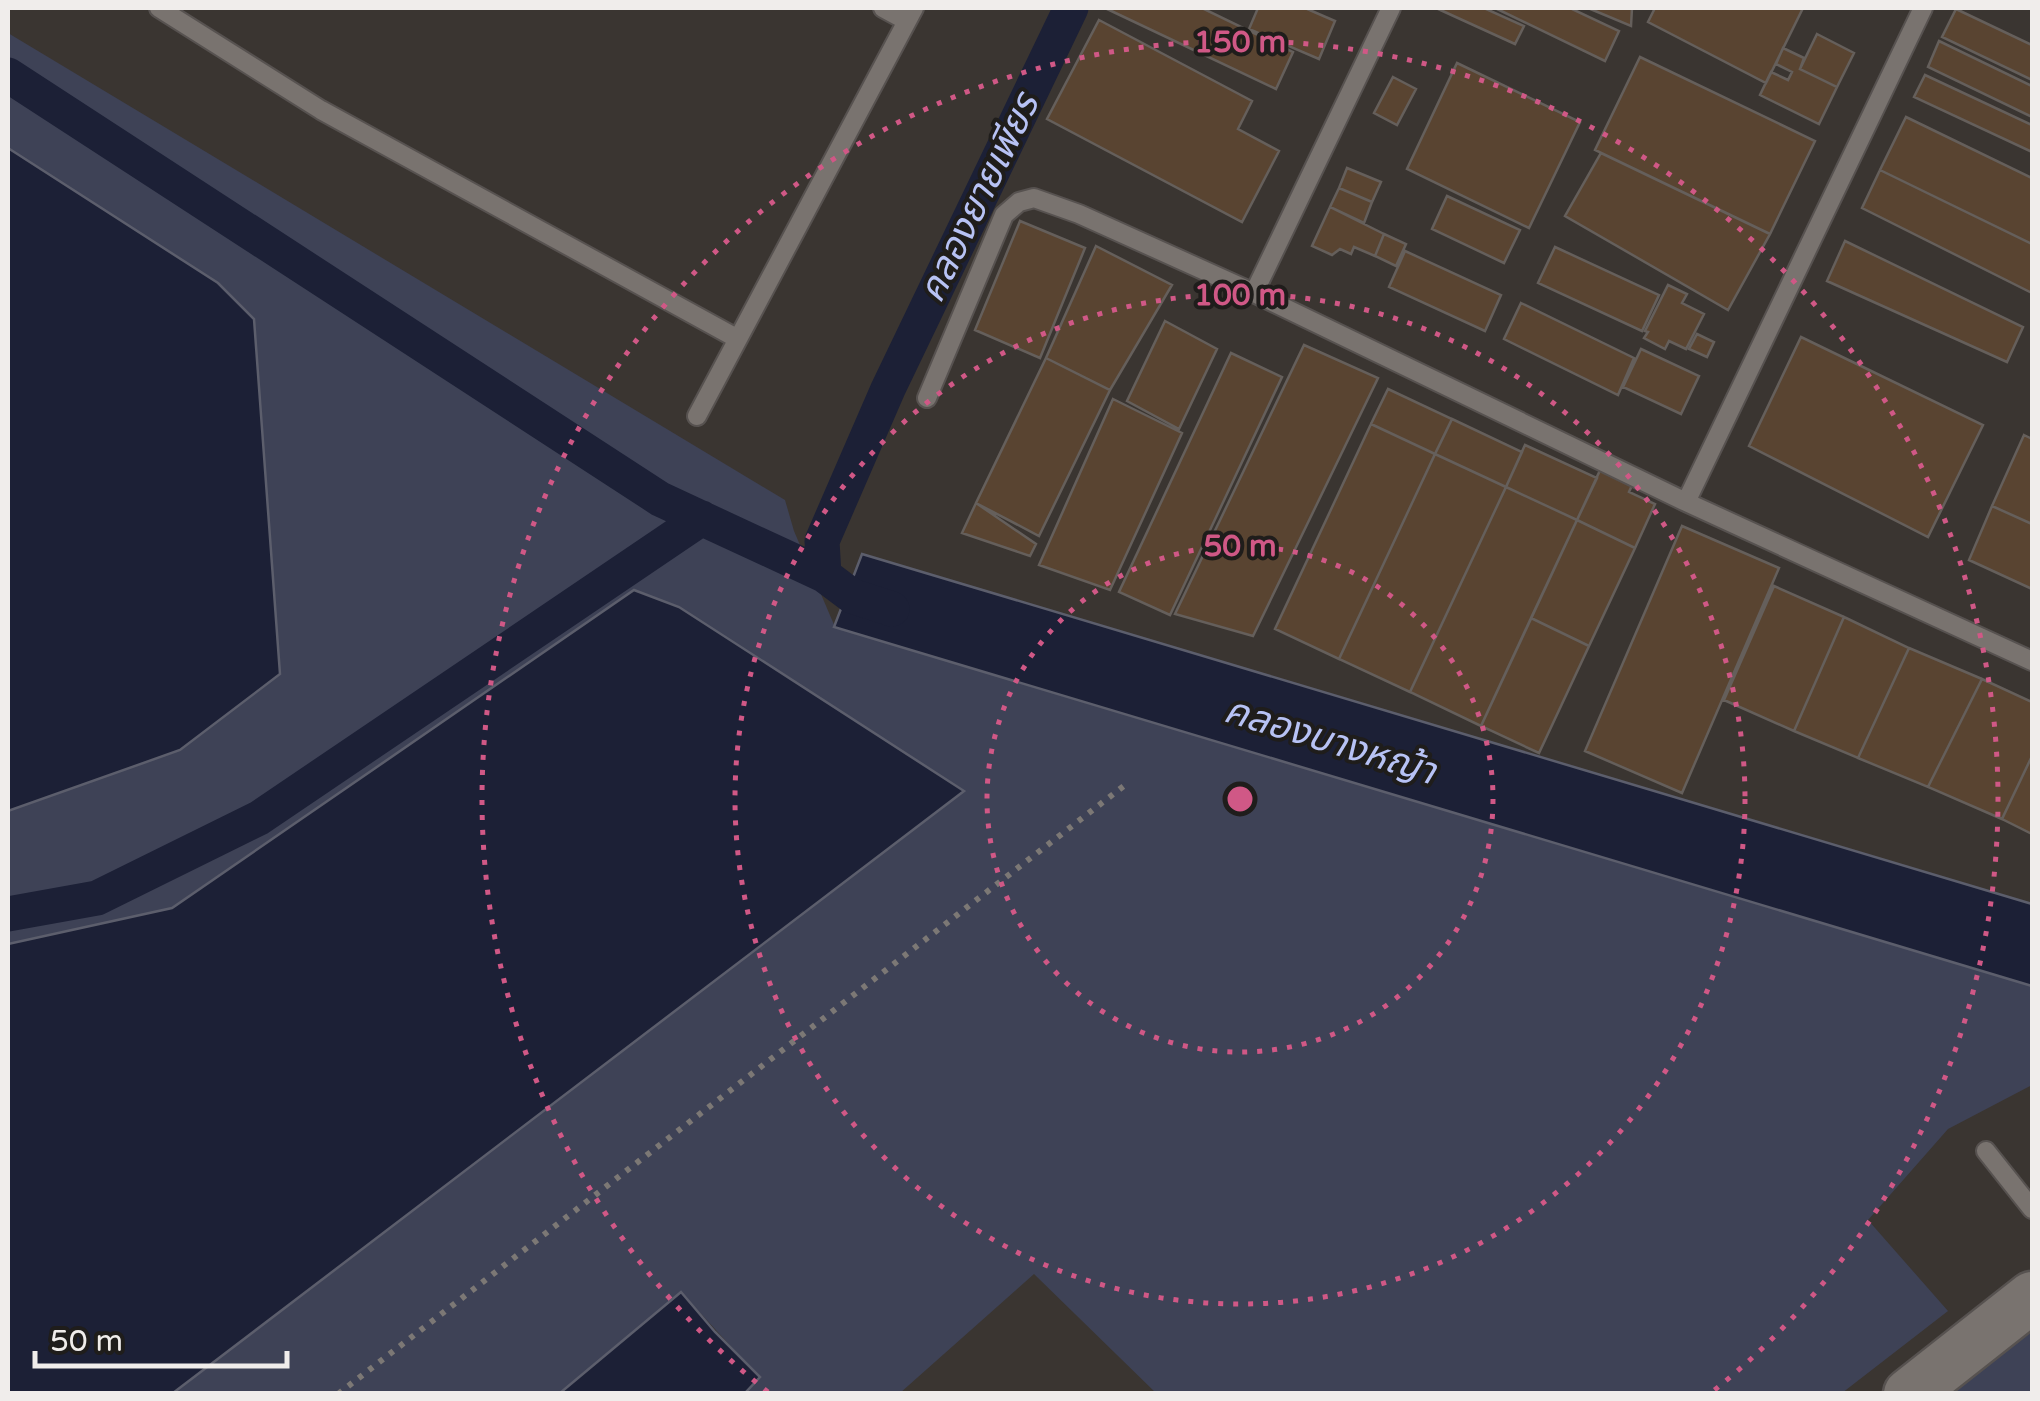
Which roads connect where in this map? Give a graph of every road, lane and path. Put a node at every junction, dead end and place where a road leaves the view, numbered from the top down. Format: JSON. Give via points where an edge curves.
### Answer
{"nodes":[{"id":1,"x":159,"y":8,"type":"edge"},
{"id":2,"x":883,"y":8,"type":"edge"},
{"id":3,"x":1391,"y":8,"type":"edge"},
{"id":4,"x":1923,"y":8,"type":"edge"},
{"id":5,"x":910,"y":14,"type":"edge"},
{"id":6,"x":1254,"y":294,"type":"junction"},
{"id":7,"x":738,"y":338,"type":"junction"},
{"id":8,"x":927,"y":398,"type":"dead end"},
{"id":9,"x":698,"y":416,"type":"dead end"},
{"id":10,"x":1686,"y":502,"type":"junction"},
{"id":11,"x":2032,"y":661,"type":"edge"},
{"id":12,"x":1125,"y":786,"type":"dead end"},
{"id":13,"x":1986,"y":1151,"type":"dead end"},
{"id":14,"x":2032,"y":1209,"type":"edge"},
{"id":15,"x":2032,"y":1297,"type":"edge"},
{"id":16,"x":338,"y":1394,"type":"edge"},
{"id":17,"x":1909,"y":1394,"type":"edge"}],
"edges":[{"from":1,"to":7,"type":"lane","via":[[321,110]]},
{"from":2,"to":5,"type":"lane"},
{"from":3,"to":6,"type":"lane"},
{"from":4,"to":10,"type":"lane"},
{"from":5,"to":7,"type":"lane"},
{"from":6,"to":8,"type":"lane","via":[[1079,214],[1034,198],[1019,202],[1004,216]]},
{"from":6,"to":10,"type":"lane"},
{"from":7,"to":9,"type":"lane"},
{"from":10,"to":11,"type":"lane"},
{"from":12,"to":16,"type":"path"},
{"from":13,"to":14,"type":"lane"},
{"from":15,"to":17,"type":"main road"}]}
